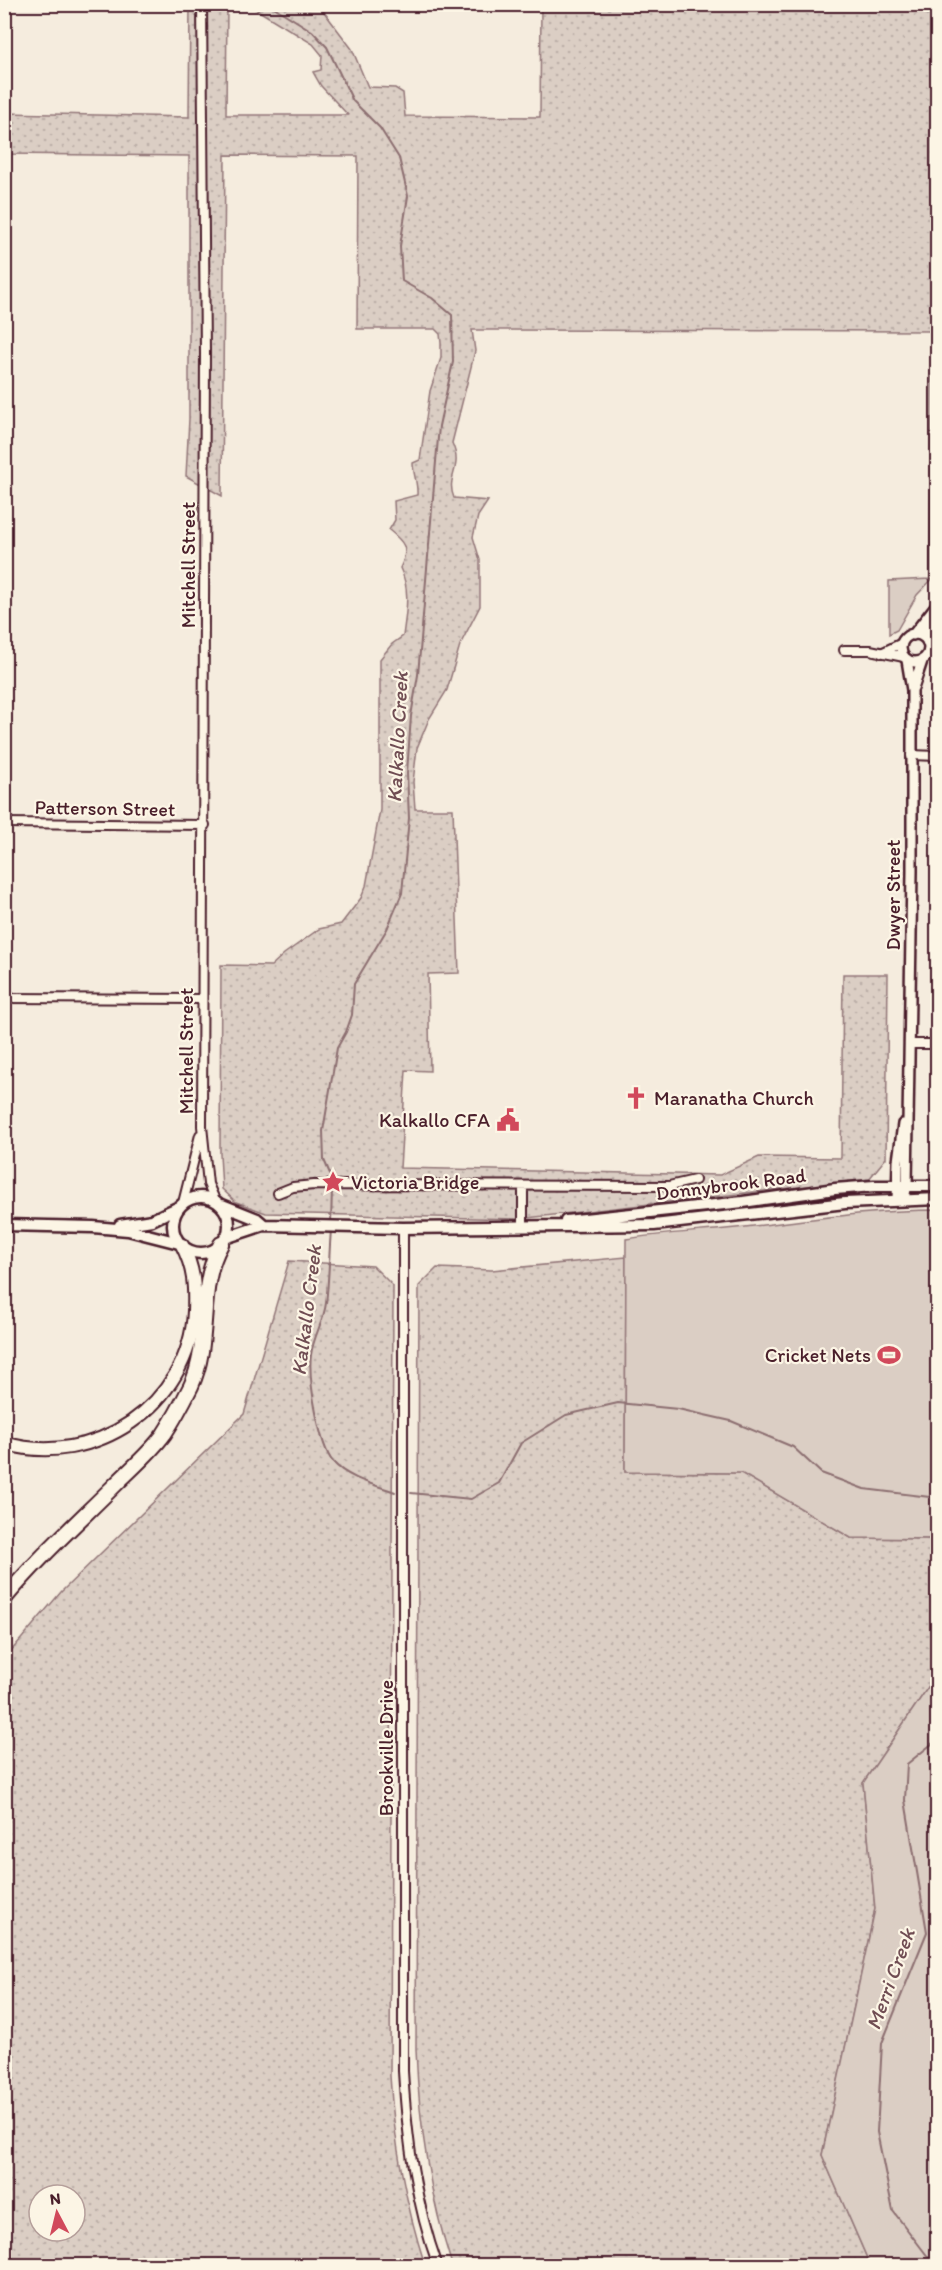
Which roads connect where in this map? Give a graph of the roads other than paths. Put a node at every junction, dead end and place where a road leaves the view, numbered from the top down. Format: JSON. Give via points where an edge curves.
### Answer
{"nodes":[{"id":1,"x":202,"y":4,"type":"edge"},
{"id":2,"x":935,"y":606,"type":"edge"},
{"id":3,"x":913,"y":634,"type":"junction"},
{"id":4,"x":930,"y":642,"type":"edge"},
{"id":5,"x":902,"y":643,"type":"junction"},
{"id":6,"x":844,"y":650,"type":"dead end"},
{"id":7,"x":938,"y":652,"type":"edge"},
{"id":8,"x":880,"y":653,"type":"junction"},
{"id":9,"x":905,"y":659,"type":"junction"},
{"id":10,"x":924,"y":659,"type":"junction"},
{"id":11,"x":912,"y":690,"type":"junction"},
{"id":12,"x":911,"y":755,"type":"junction"},
{"id":13,"x":938,"y":756,"type":"edge"},
{"id":14,"x":4,"y":824,"type":"edge"},
{"id":15,"x":205,"y":825,"type":"junction"},
{"id":16,"x":4,"y":998,"type":"edge"},
{"id":17,"x":202,"y":999,"type":"junction"},
{"id":18,"x":909,"y":1044,"type":"junction"},
{"id":19,"x":938,"y":1044,"type":"edge"},
{"id":20,"x":202,"y":1126,"type":"junction"},
{"id":21,"x":695,"y":1180,"type":"dead end"},
{"id":22,"x":523,"y":1186,"type":"junction"},
{"id":23,"x":902,"y":1186,"type":"junction"},
{"id":24,"x":938,"y":1186,"type":"edge"},
{"id":25,"x":278,"y":1193,"type":"dead end"},
{"id":26,"x":938,"y":1199,"type":"edge"},
{"id":27,"x":897,"y":1200,"type":"junction"},
{"id":28,"x":218,"y":1203,"type":"junction"},
{"id":29,"x":182,"y":1205,"type":"junction"},
{"id":30,"x":4,"y":1225,"type":"edge"},
{"id":31,"x":264,"y":1225,"type":"junction"},
{"id":32,"x":527,"y":1226,"type":"junction"},
{"id":33,"x":93,"y":1227,"type":"junction"},
{"id":34,"x":403,"y":1228,"type":"junction"},
{"id":35,"x":223,"y":1241,"type":"junction"},
{"id":36,"x":180,"y":1244,"type":"junction"},
{"id":37,"x":4,"y":1443,"type":"edge"},
{"id":38,"x":4,"y":1599,"type":"edge"},
{"id":39,"x":438,"y":2265,"type":"edge"}],
"edges":[{"from":1,"to":15,"type":"street","name":"Mitchell Street"},
{"from":2,"to":3,"type":"street"},
{"from":2,"to":4,"type":"street"},
{"from":3,"to":4,"type":"street"},
{"from":3,"to":5,"type":"street"},
{"from":4,"to":10,"type":"street"},
{"from":5,"to":8,"type":"street"},
{"from":5,"to":9,"type":"street"},
{"from":6,"to":8,"type":"street"},
{"from":7,"to":10,"type":"street"},
{"from":8,"to":9,"type":"street"},
{"from":9,"to":10,"type":"street"},
{"from":9,"to":11,"type":"street","name":"Dwyer Street"},
{"from":10,"to":11,"type":"street","name":"Dwyer Street"},
{"from":11,"to":12,"type":"street","name":"Dwyer Street"},
{"from":12,"to":13,"type":"street"},
{"from":12,"to":18,"type":"street","name":"Dwyer Street"},
{"from":14,"to":15,"type":"street","name":"Patterson Street"},
{"from":15,"to":17,"type":"street","name":"Mitchell Street"},
{"from":16,"to":17,"type":"street"},
{"from":17,"to":20,"type":"street","name":"Mitchell Street"},
{"from":18,"to":19,"type":"street"},
{"from":18,"to":23,"type":"street","name":"Dwyer Street","via":[[908,1101],[899,1149]]},
{"from":20,"to":28,"type":"street","name":"Mitchell Street","via":[[208,1184]]},
{"from":20,"to":29,"type":"street","name":"Mitchell Street"},
{"from":21,"to":22,"type":"street","name":"Donnybrook Road","via":[[669,1186]]},
{"from":22,"to":25,"type":"street","name":"Donnybrook Road","via":[[302,1185]]},
{"from":22,"to":32,"type":"street"},
{"from":23,"to":24,"type":"main road","name":"Donnybrook Road"},
{"from":23,"to":27,"type":"street","name":"Dwyer Street"},
{"from":23,"to":32,"type":"main road","name":"Donnybrook Road","via":[[835,1189]]},
{"from":26,"to":27,"type":"main road","name":"Donnybrook Road"},
{"from":27,"to":32,"type":"main road","name":"Donnybrook Road","via":[[654,1225]]},
{"from":28,"to":29,"type":"main road","via":[[203,1197],[189,1199]]},
{"from":28,"to":31,"type":"main road","name":"Donnybrook Road","via":[[257,1218]]},
{"from":28,"to":35,"type":"main road","via":[[228,1220]]},
{"from":29,"to":33,"type":"main road","via":[[152,1220]]},
{"from":29,"to":36,"type":"main road","via":[[173,1220]]},
{"from":30,"to":33,"type":"main road"},
{"from":31,"to":34,"type":"main road","name":"Donnybrook Road"},
{"from":31,"to":35,"type":"main road","name":"Donnybrook Road"},
{"from":32,"to":34,"type":"main road","name":"Donnybrook Road"},
{"from":33,"to":36,"type":"main road","via":[[128,1230]]},
{"from":34,"to":39,"type":"street","name":"Brookville Drive","via":[[403,2071],[411,2158]]},
{"from":35,"to":36,"type":"main road","via":[[214,1249],[197,1252]]},
{"from":35,"to":38,"type":"highway","via":[[214,1257],[204,1302],[197,1368],[172,1421],[143,1457]]},
{"from":36,"to":37,"type":"highway","via":[[195,1279],[192,1329],[183,1360],[155,1403],[125,1428],[76,1447],[39,1450]]}]}
